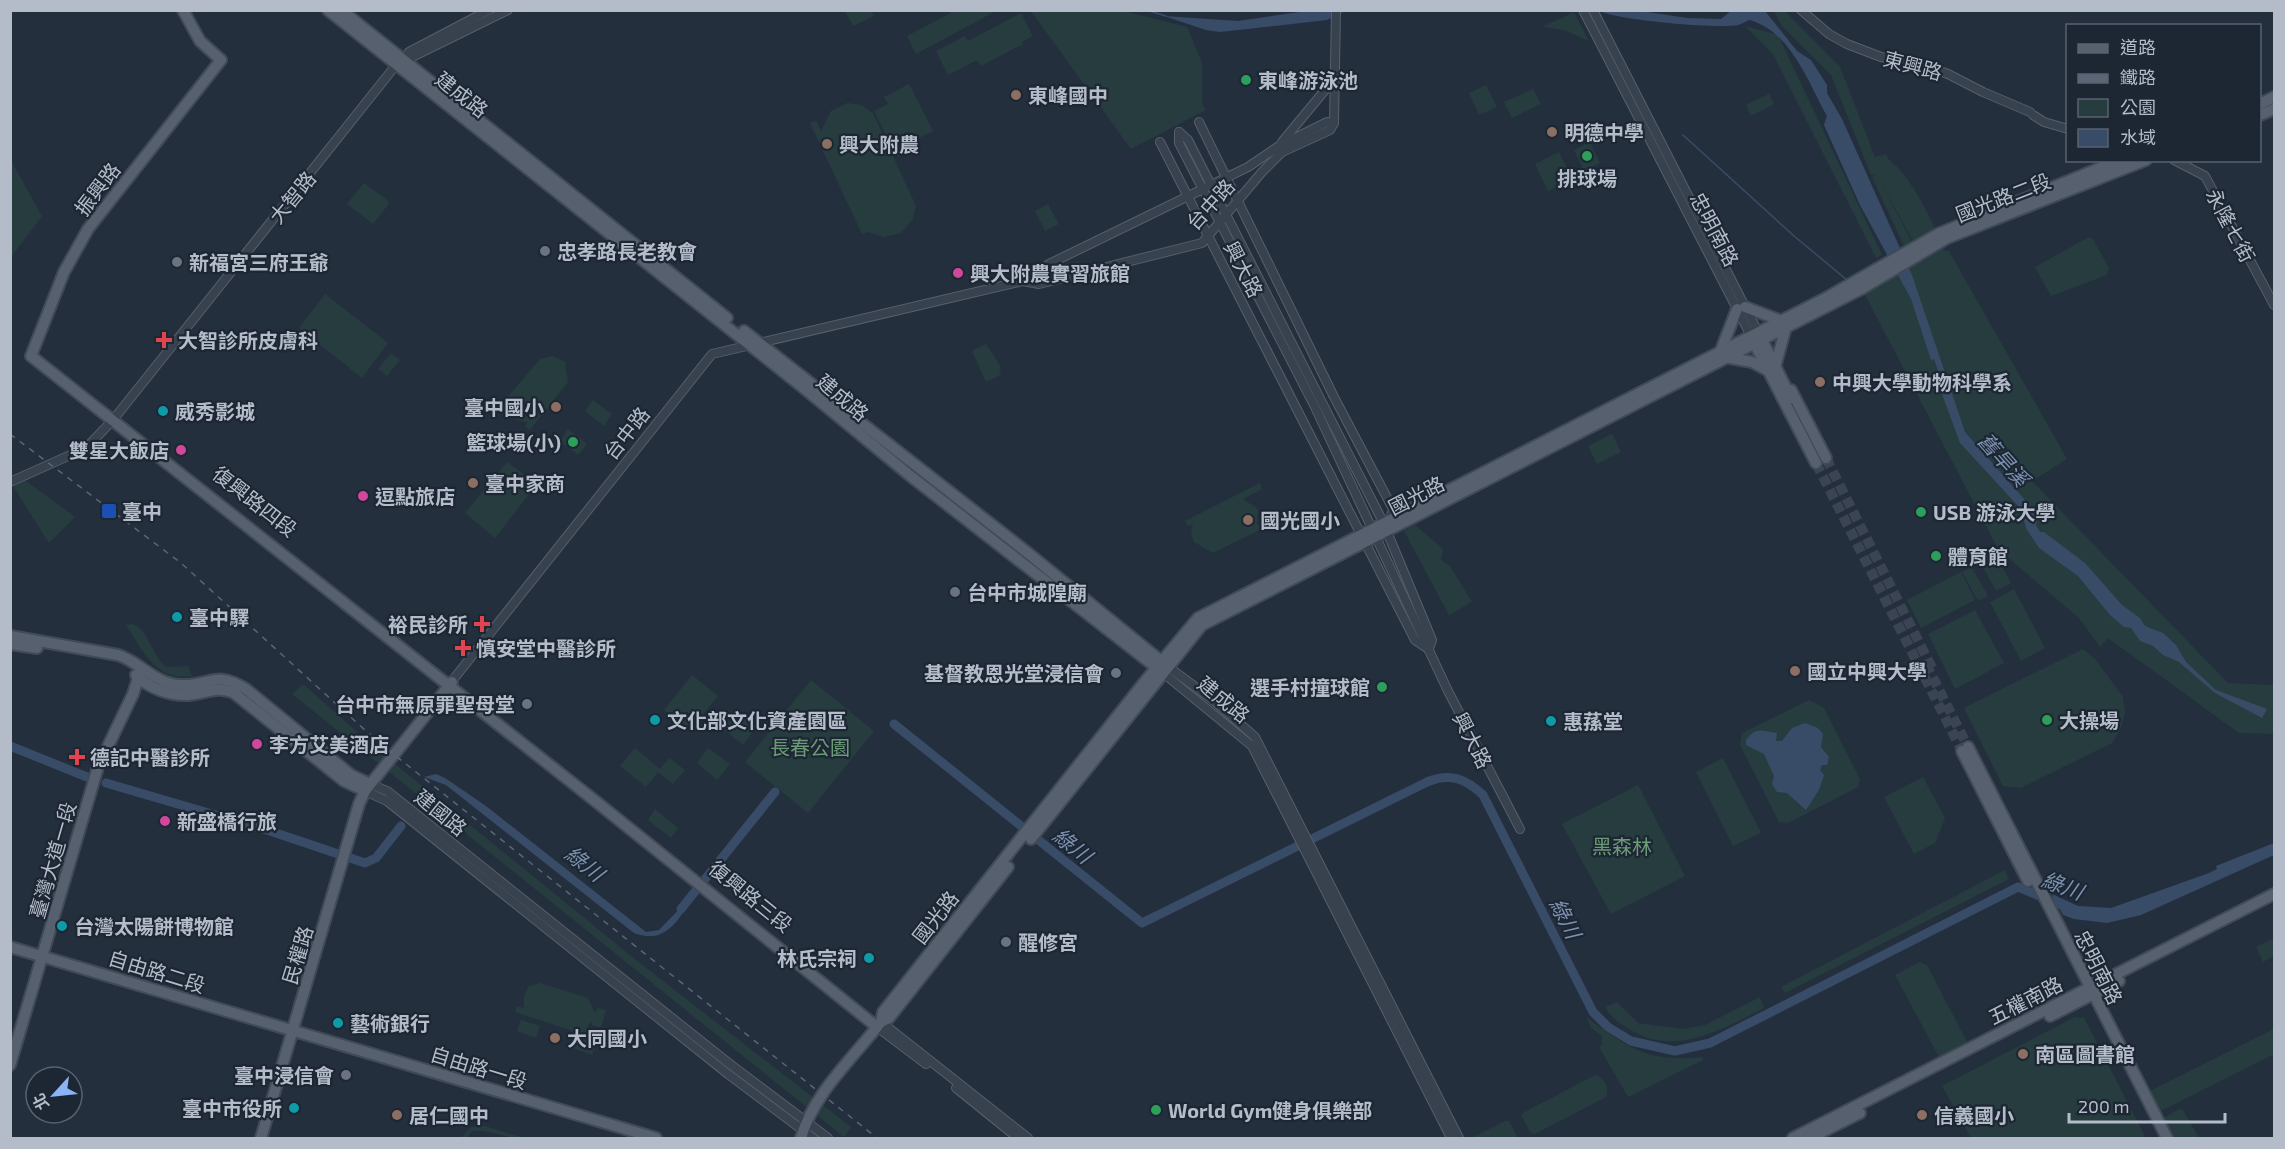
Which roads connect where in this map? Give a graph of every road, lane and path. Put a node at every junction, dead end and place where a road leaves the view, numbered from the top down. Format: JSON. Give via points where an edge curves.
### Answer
{"nodes":[{"id":1,"x":183,"y":10,"type":"edge"},
{"id":2,"x":328,"y":10,"type":"edge"},
{"id":3,"x":341,"y":10,"type":"edge"},
{"id":4,"x":489,"y":10,"type":"edge"},
{"id":5,"x":508,"y":10,"type":"edge"},
{"id":6,"x":1336,"y":10,"type":"edge"},
{"id":7,"x":1583,"y":10,"type":"edge"},
{"id":8,"x":1593,"y":10,"type":"edge"},
{"id":9,"x":1801,"y":10,"type":"edge"},
{"id":10,"x":400,"y":63,"type":"junction"},
{"id":11,"x":1335,"y":78,"type":"junction"},
{"id":12,"x":1199,"y":122,"type":"dead end"},
{"id":13,"x":1334,"y":123,"type":"junction"},
{"id":14,"x":2066,"y":129,"type":"edge"},
{"id":15,"x":1160,"y":142,"type":"dead end"},
{"id":16,"x":1279,"y":146,"type":"junction"},
{"id":17,"x":2115,"y":162,"type":"edge"},
{"id":18,"x":2141,"y":162,"type":"edge"},
{"id":19,"x":2178,"y":162,"type":"edge"},
{"id":20,"x":1227,"y":178,"type":"junction"},
{"id":21,"x":1211,"y":186,"type":"junction"},
{"id":22,"x":1203,"y":190,"type":"junction"},
{"id":23,"x":1188,"y":197,"type":"junction"},
{"id":24,"x":1238,"y":200,"type":"junction"},
{"id":25,"x":1227,"y":215,"type":"junction"},
{"id":26,"x":1220,"y":223,"type":"junction"},
{"id":27,"x":1209,"y":238,"type":"junction"},
{"id":28,"x":1908,"y":257,"type":"junction"},
{"id":29,"x":1023,"y":281,"type":"junction"},
{"id":30,"x":2274,"y":306,"type":"edge"},
{"id":31,"x":1741,"y":308,"type":"junction"},
{"id":32,"x":1784,"y":324,"type":"junction"},
{"id":33,"x":1756,"y":337,"type":"junction"},
{"id":34,"x":755,"y":344,"type":"junction"},
{"id":35,"x":33,"y":353,"type":"joint"},
{"id":36,"x":1723,"y":354,"type":"junction"},
{"id":37,"x":1772,"y":369,"type":"junction"},
{"id":38,"x":116,"y":417,"type":"junction"},
{"id":39,"x":1819,"y":462,"type":"tunnel mouth"},
{"id":40,"x":10,"y":482,"type":"edge"},
{"id":41,"x":1382,"y":527,"type":"junction"},
{"id":42,"x":1363,"y":537,"type":"junction"},
{"id":43,"x":10,"y":636,"type":"edge"},
{"id":44,"x":10,"y":644,"type":"edge"},
{"id":45,"x":1428,"y":649,"type":"junction"},
{"id":46,"x":1161,"y":667,"type":"junction"},
{"id":47,"x":140,"y":674,"type":"junction"},
{"id":48,"x":450,"y":684,"type":"junction"},
{"id":49,"x":368,"y":788,"type":"junction"},
{"id":50,"x":1521,"y":829,"type":"dead end"},
{"id":51,"x":1308,"y":849,"type":"junction"},
{"id":52,"x":2028,"y":869,"type":"junction"},
{"id":53,"x":2274,"y":894,"type":"edge"},
{"id":54,"x":2274,"y":902,"type":"edge"},
{"id":55,"x":10,"y":947,"type":"edge"},
{"id":56,"x":43,"y":957,"type":"junction"},
{"id":57,"x":2088,"y":993,"type":"junction"},
{"id":58,"x":879,"y":1024,"type":"junction"},
{"id":59,"x":292,"y":1030,"type":"junction"},
{"id":60,"x":10,"y":1065,"type":"edge"},
{"id":61,"x":803,"y":1131,"type":"edge"},
{"id":62,"x":261,"y":1138,"type":"edge"},
{"id":63,"x":656,"y":1138,"type":"edge"},
{"id":64,"x":813,"y":1138,"type":"edge"},
{"id":65,"x":828,"y":1138,"type":"edge"},
{"id":66,"x":1018,"y":1138,"type":"edge"},
{"id":67,"x":1028,"y":1138,"type":"edge"},
{"id":68,"x":1451,"y":1138,"type":"edge"},
{"id":69,"x":1459,"y":1138,"type":"edge"},
{"id":70,"x":1793,"y":1138,"type":"edge"},
{"id":71,"x":1809,"y":1138,"type":"edge"},
{"id":72,"x":2159,"y":1138,"type":"edge"},
{"id":73,"x":2167,"y":1138,"type":"edge"}],
"edges":[{"from":1,"to":35,"type":"main road","name":"振興路","via":[[200,41],[221,60],[88,230],[64,272]]},
{"from":2,"to":10,"type":"main road","name":"建成路"},
{"from":3,"to":10,"type":"main road","name":"建成路"},
{"from":4,"to":10,"type":"street","name":"大智路","via":[[409,52]]},
{"from":5,"to":10,"type":"street","name":"大智路"},
{"from":6,"to":11,"type":"street"},
{"from":7,"to":31,"type":"street","name":"忠明南路"},
{"from":8,"to":31,"type":"street","name":"忠明南路"},
{"from":9,"to":14,"type":"street","name":"東興路","via":[[1847,44],[1881,57],[1923,64]]},
{"from":10,"to":34,"type":"main road","name":"建成路"},
{"from":10,"to":38,"type":"street","name":"大智路"},
{"from":11,"to":13,"type":"street"},
{"from":11,"to":16,"type":"street","name":"台中路"},
{"from":12,"to":20,"type":"street","name":"興大路"},
{"from":13,"to":16,"type":"street","name":"台中路","via":[[1327,122]]},
{"from":13,"to":24,"type":"street","name":"台中路","via":[[1330,130],[1282,152]]},
{"from":15,"to":23,"type":"street","name":"興大路"},
{"from":16,"to":20,"type":"street","name":"台中路"},
{"from":17,"to":28,"type":"main road","name":"國光路二段","via":[[1943,231]]},
{"from":18,"to":28,"type":"main road","name":"國光路二段"},
{"from":19,"to":30,"type":"street","name":"永隆七街","via":[[2205,176]]},
{"from":20,"to":21,"type":"street","name":"台中路"},
{"from":20,"to":24,"type":"street","name":"興大路"},
{"from":21,"to":22,"type":"street","name":"台中路"},
{"from":21,"to":22,"type":"street","name":"興大路","via":[[1188,140],[1179,132],[1179,143]]},
{"from":21,"to":25,"type":"street","name":"興大路"},
{"from":22,"to":23,"type":"street","name":"台中路"},
{"from":22,"to":26,"type":"street","name":"興大路"},
{"from":23,"to":27,"type":"street","name":"興大路"},
{"from":23,"to":29,"type":"street","name":"台中路"},
{"from":24,"to":25,"type":"street","name":"台中路"},
{"from":24,"to":41,"type":"street","name":"興大路","via":[[1393,509]]},
{"from":25,"to":26,"type":"street","name":"台中路"},
{"from":25,"to":41,"type":"street","name":"興大路"},
{"from":26,"to":27,"type":"street","name":"台中路"},
{"from":26,"to":41,"type":"street","name":"興大路"},
{"from":27,"to":29,"type":"street","name":"台中路","via":[[1183,249],[1039,284]]},
{"from":27,"to":42,"type":"street","name":"興大路"},
{"from":28,"to":32,"type":"main road","name":"國光路"},
{"from":29,"to":34,"type":"street","name":"台中路"},
{"from":31,"to":32,"type":"main road"},
{"from":31,"to":33,"type":"street","name":"忠明南路"},
{"from":31,"to":36,"type":"main road"},
{"from":32,"to":33,"type":"main road","name":"國光路"},
{"from":32,"to":37,"type":"main road"},
{"from":33,"to":36,"type":"main road","name":"國光路"},
{"from":33,"to":37,"type":"main road","name":"忠明南路"},
{"from":34,"to":46,"type":"main road","name":"建成路","via":[[1028,553]]},
{"from":34,"to":48,"type":"street","name":"台中路","via":[[708,358]]},
{"from":35,"to":38,"type":"main road","name":"復興路四段"},
{"from":36,"to":37,"type":"main road"},
{"from":36,"to":41,"type":"main road","name":"國光路"},
{"from":37,"to":39,"type":"main road","name":"忠明南路"},
{"from":38,"to":40,"type":"street","name":"大智路","via":[[86,448]]},
{"from":38,"to":48,"type":"main road","name":"復興路四段"},
{"from":41,"to":42,"type":"main road","name":"國光路"},
{"from":41,"to":45,"type":"street","name":"興大路","via":[[1432,640]]},
{"from":42,"to":45,"type":"street","name":"興大路","via":[[1415,640]]},
{"from":42,"to":46,"type":"main road","name":"國光路","via":[[1202,625]]},
{"from":43,"to":47,"type":"main road","name":"建國路","via":[[118,654],[129,659]]},
{"from":44,"to":47,"type":"main road","name":"建國路","via":[[121,662]]},
{"from":45,"to":50,"type":"street","name":"興大路"},
{"from":46,"to":51,"type":"street","name":"建成路","via":[[1252,746]]},
{"from":46,"to":58,"type":"main road","name":"國光路","via":[[883,1012]]},
{"from":47,"to":49,"type":"main road","name":"建國路","via":[[154,688],[173,694],[217,689],[234,693],[344,781]]},
{"from":47,"to":56,"type":"main road","name":"臺灣大道一段","via":[[97,771]]},
{"from":48,"to":49,"type":"main road","name":"台中路"},
{"from":48,"to":58,"type":"main road","name":"復興路三段"},
{"from":49,"to":59,"type":"main road","name":"民權路"},
{"from":49,"to":61,"type":"street","name":"建國路","via":[[387,791]]},
{"from":51,"to":68,"type":"street"},
{"from":51,"to":69,"type":"street"},
{"from":52,"to":52,"type":"main road","name":"忠明南路","via":[[1965,749],[2004,843]]},
{"from":52,"to":57,"type":"main road","name":"忠明南路"},
{"from":52,"to":57,"type":"main road","name":"忠明南路","via":[[2037,898]]},
{"from":53,"to":57,"type":"main road","name":"五權南路"},
{"from":54,"to":57,"type":"main road","name":"五權南路"},
{"from":55,"to":56,"type":"main road","name":"自由路二段"},
{"from":56,"to":59,"type":"main road","name":"自由路二段"},
{"from":56,"to":60,"type":"main road","name":"臺灣大道一段"},
{"from":57,"to":70,"type":"main road","name":"五權南路"},
{"from":57,"to":71,"type":"main road","name":"五權南路"},
{"from":57,"to":72,"type":"main road","name":"忠明南路"},
{"from":57,"to":73,"type":"main road","name":"忠明南路"},
{"from":58,"to":61,"type":"main road","name":"國光路","via":[[819,1100]]},
{"from":58,"to":66,"type":"street","name":"復興路三段"},
{"from":58,"to":67,"type":"street","name":"復興路三段"},
{"from":59,"to":62,"type":"main road","name":"民權路"},
{"from":59,"to":63,"type":"main road","name":"自由路一段"},
{"from":61,"to":64,"type":"street"},
{"from":61,"to":65,"type":"street"}]}
